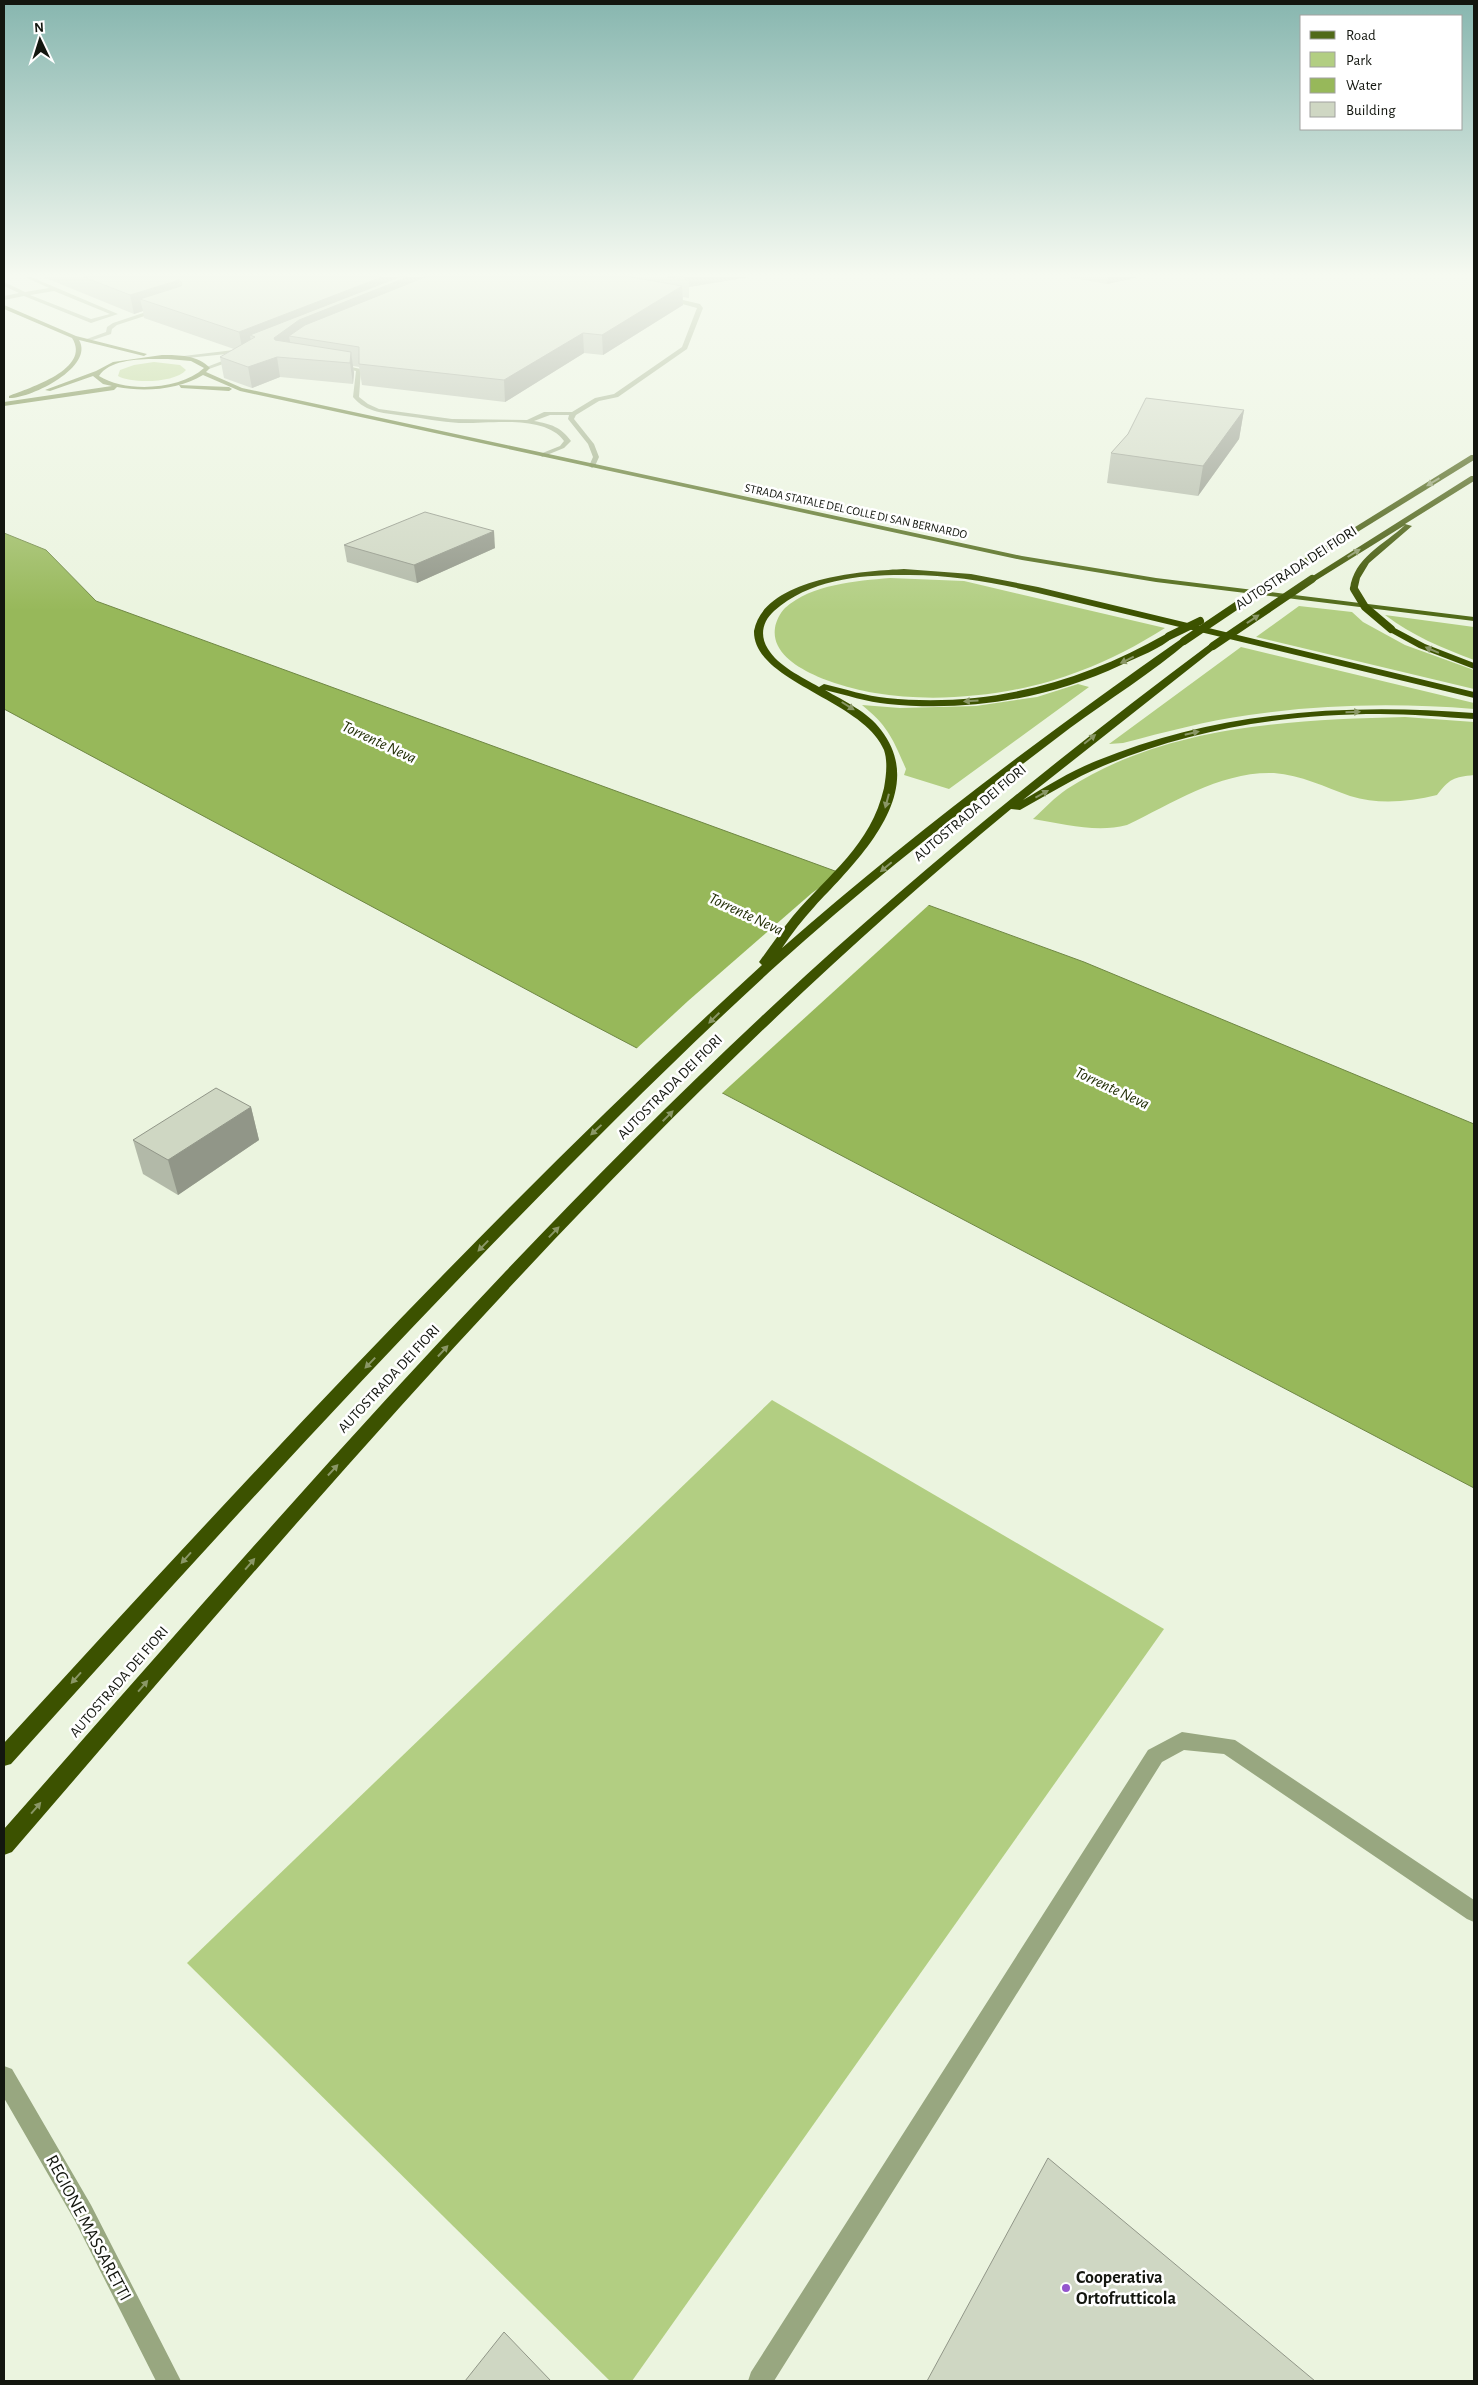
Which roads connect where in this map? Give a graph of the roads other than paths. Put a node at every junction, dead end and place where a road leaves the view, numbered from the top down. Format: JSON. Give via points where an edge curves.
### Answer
{"nodes":[{"id":1,"x":35,"y":388,"type":"edge"},
{"id":2,"x":54,"y":388,"type":"edge"},
{"id":3,"x":110,"y":388,"type":"edge"},
{"id":4,"x":227,"y":388,"type":"edge"},
{"id":5,"x":357,"y":388,"type":"edge"},
{"id":6,"x":628,"y":388,"type":"edge"},
{"id":7,"x":240,"y":389,"type":"joint"},
{"id":8,"x":4,"y":400,"type":"edge"},
{"id":9,"x":4,"y":404,"type":"edge"},
{"id":10,"x":573,"y":414,"type":"junction"},
{"id":11,"x":529,"y":422,"type":"junction"},
{"id":12,"x":542,"y":455,"type":"junction"},
{"id":13,"x":1474,"y":457,"type":"edge"},
{"id":14,"x":592,"y":466,"type":"junction"},
{"id":15,"x":1474,"y":478,"type":"edge"},
{"id":16,"x":1423,"y":510,"type":"junction"},
{"id":17,"x":1240,"y":602,"type":"junction"},
{"id":18,"x":1474,"y":619,"type":"edge"},
{"id":19,"x":1474,"y":666,"type":"edge"},
{"id":20,"x":806,"y":682,"type":"junction"},
{"id":21,"x":1474,"y":695,"type":"edge"},
{"id":22,"x":1474,"y":716,"type":"edge"},
{"id":23,"x":984,"y":826,"type":"junction"},
{"id":24,"x":749,"y":984,"type":"junction"},
{"id":25,"x":4,"y":1757,"type":"edge"},
{"id":26,"x":4,"y":1845,"type":"edge"},
{"id":27,"x":1474,"y":1912,"type":"edge"},
{"id":28,"x":4,"y":2077,"type":"edge"},
{"id":29,"x":169,"y":2381,"type":"edge"},
{"id":30,"x":760,"y":2381,"type":"edge"}],
"edges":[{"from":1,"to":8,"type":"main road"},
{"from":2,"to":8,"type":"main road"},
{"from":3,"to":9,"type":"main road"},
{"from":4,"to":7,"type":"main road","name":"STRADA STATALE DEL COLLE DI SAN BERNARDO"},
{"from":5,"to":11,"type":"street","via":[[356,397],[361,404],[375,410],[450,420]]},
{"from":6,"to":10,"type":"street","via":[[616,396],[597,399]]},
{"from":7,"to":12,"type":"main road","name":"STRADA STATALE DEL COLLE DI SAN BERNARDO"},
{"from":10,"to":11,"type":"street","via":[[546,413]]},
{"from":10,"to":14,"type":"street","via":[[571,419],[591,444],[596,457]]},
{"from":11,"to":12,"type":"street","via":[[551,426],[568,441]]},
{"from":12,"to":14,"type":"main road","name":"STRADA STATALE DEL COLLE DI SAN BERNARDO"},
{"from":13,"to":17,"type":"highway","name":"AUTOSTRADA DEI FIORI","one_way":true,"bridge":true},
{"from":14,"to":18,"type":"main road","name":"STRADA STATALE DEL COLLE DI SAN BERNARDO","via":[[1022,558],[1156,580]]},
{"from":15,"to":16,"type":"highway","name":"AUTOSTRADA DEI FIORI"},
{"from":19,"to":16,"type":"highway","one_way":true,"bridge":true,"via":[[1422,646],[1391,629],[1368,610],[1354,588],[1357,571],[1363,563],[1398,537]]},
{"from":23,"to":16,"type":"highway","name":"AUTOSTRADA DEI FIORI","one_way":true,"bridge":true,"via":[[1112,721],[1213,646]]},
{"from":17,"to":20,"type":"highway","one_way":true,"bridge":true,"via":[[1082,679],[1001,697],[910,702],[863,697]]},
{"from":17,"to":24,"type":"highway","name":"AUTOSTRADA DEI FIORI","one_way":true,"bridge":true,"via":[[1049,738],[835,910]]},
{"from":20,"to":21,"type":"highway","via":[[780,667],[761,647],[758,627],[773,607],[800,591],[837,580],[882,573],[925,573],[1004,583]]},
{"from":20,"to":24,"type":"highway","one_way":true,"via":[[874,725],[890,752],[890,790],[884,812],[869,840],[797,919]]},
{"from":23,"to":22,"type":"highway","one_way":true,"via":[[1098,764],[1148,745],[1200,731],[1335,713],[1410,712]]},
{"from":26,"to":23,"type":"highway","name":"AUTOSTRADA DEI FIORI","one_way":true,"via":[[300,1506],[506,1282],[665,1118],[779,1008]]},
{"from":24,"to":25,"type":"highway","name":"AUTOSTRADA DEI FIORI","one_way":true,"via":[[588,1138],[254,1483]]},
{"from":27,"to":30,"type":"street","via":[[1228,1746],[1182,1741],[1155,1756]]},
{"from":28,"to":29,"type":"street","name":"REGIONE MASSARETTI","via":[[82,2212]]}]}
